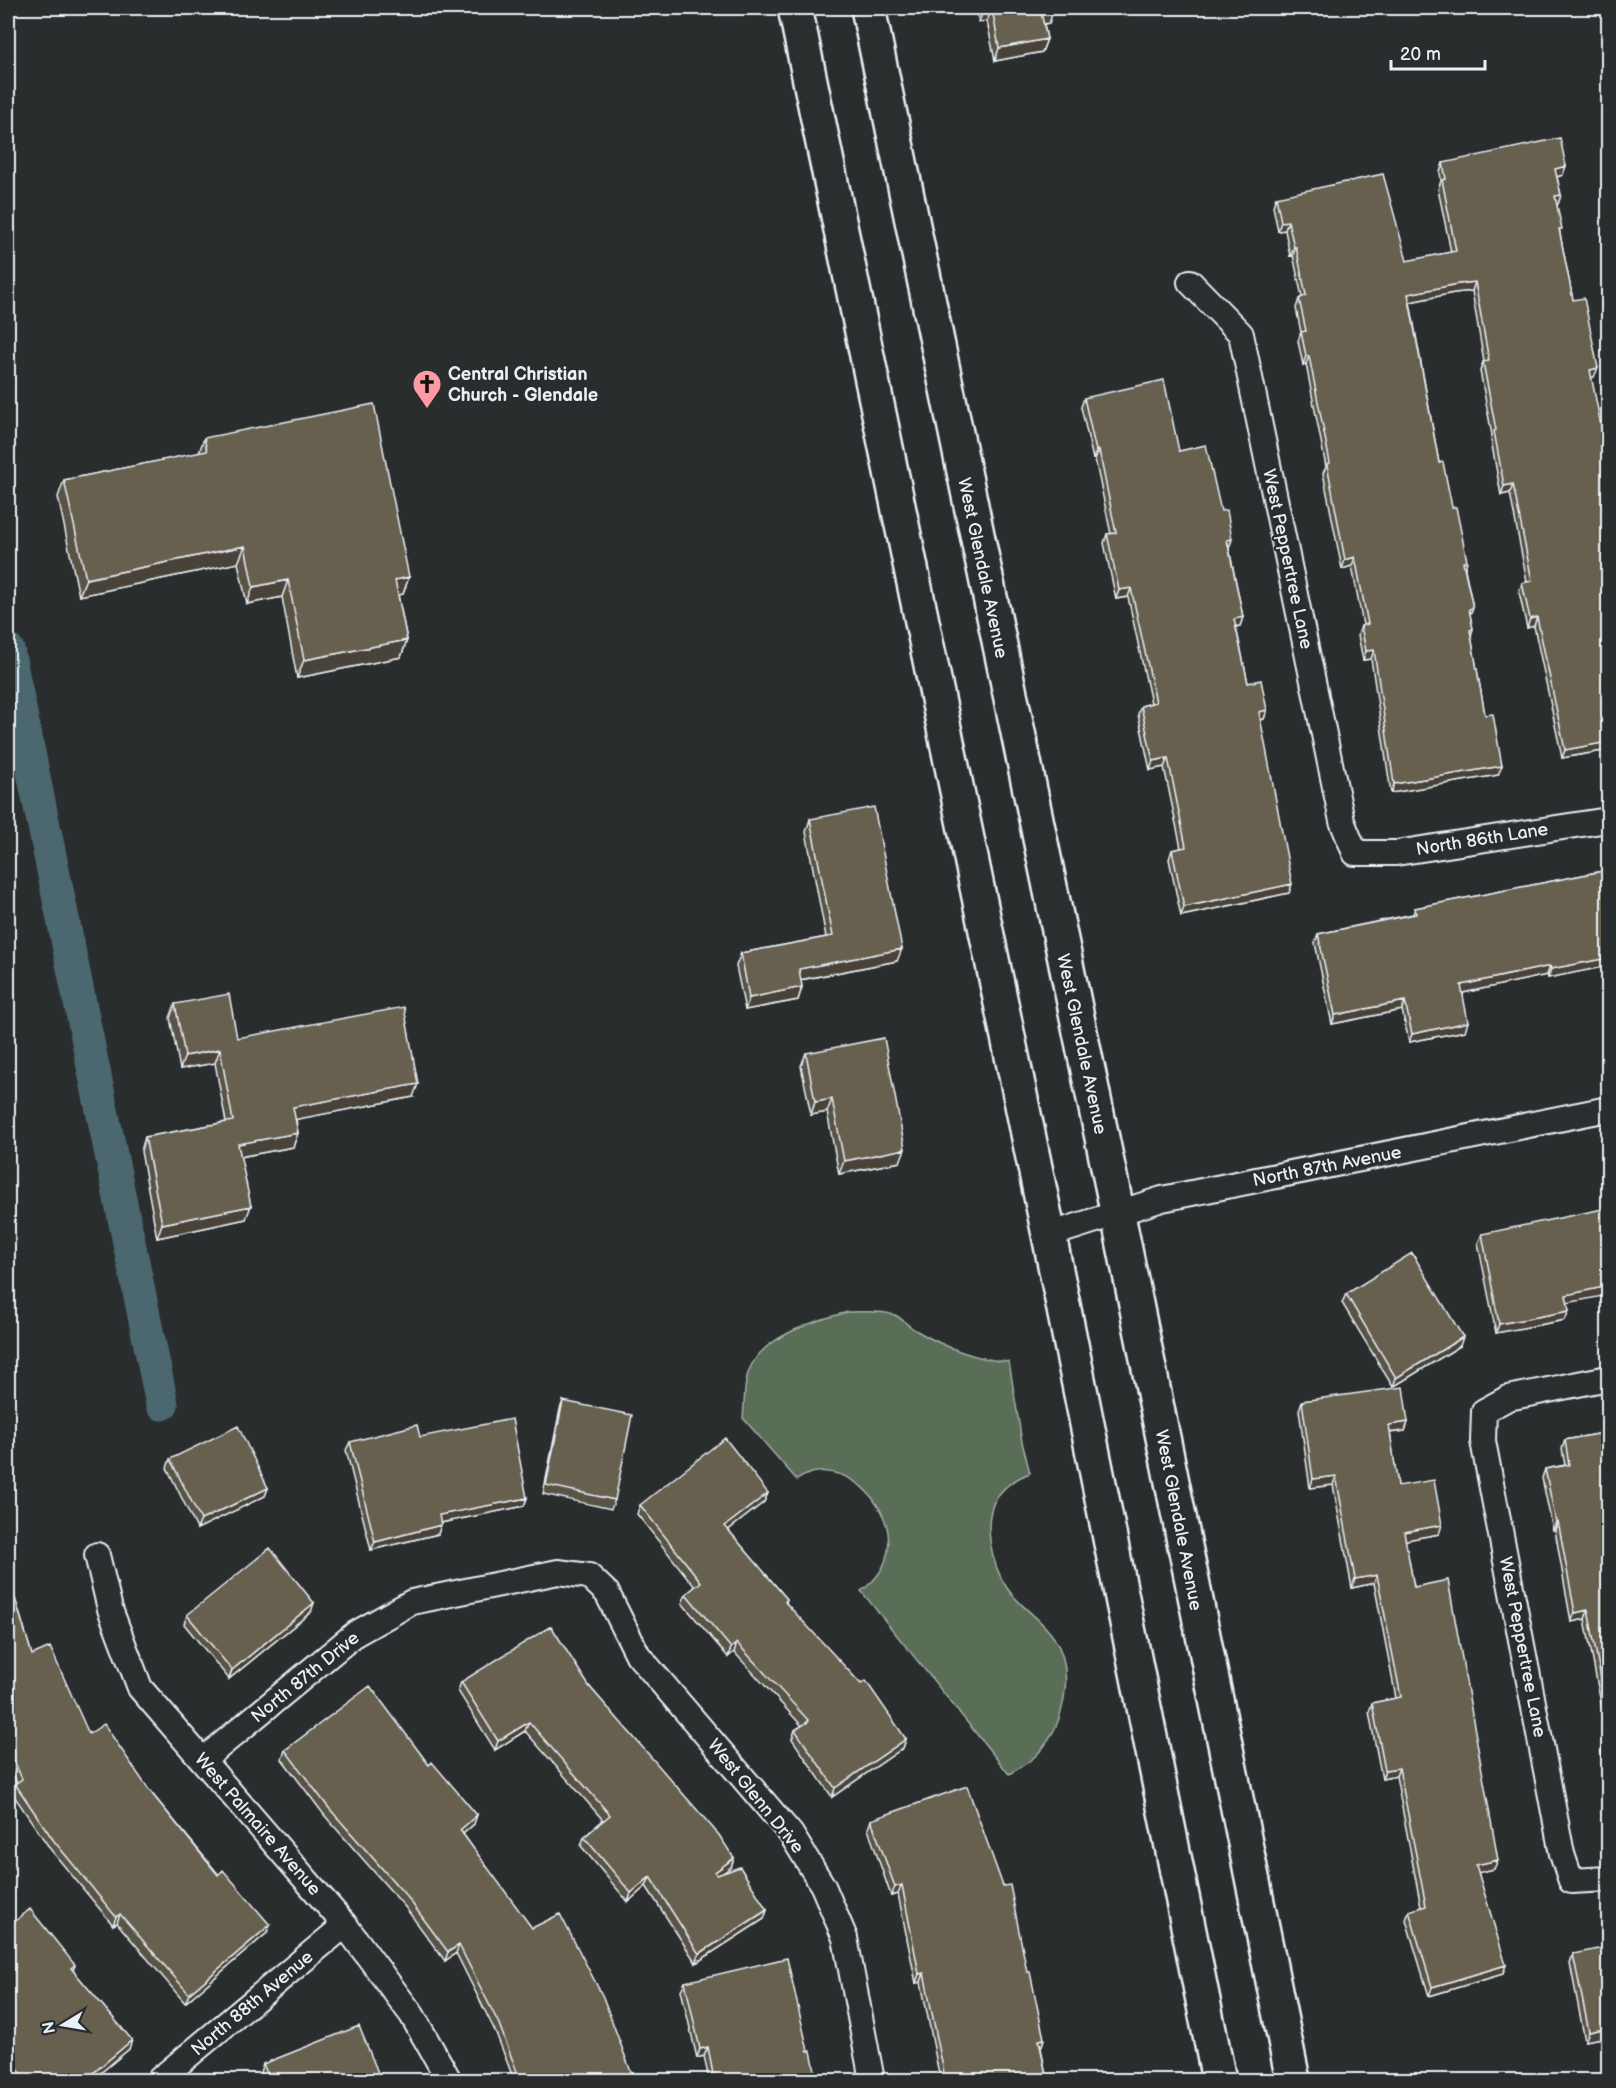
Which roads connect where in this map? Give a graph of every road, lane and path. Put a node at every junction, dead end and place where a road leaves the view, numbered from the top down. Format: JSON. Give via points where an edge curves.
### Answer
{"nodes":[{"id":1,"x":795,"y":8,"type":"edge"},
{"id":2,"x":868,"y":8,"type":"edge"},
{"id":3,"x":1190,"y":282,"type":"dead end"},
{"id":4,"x":1608,"y":819,"type":"edge"},
{"id":5,"x":1356,"y":854,"type":"joint"},
{"id":6,"x":1608,"y":1109,"type":"edge"},
{"id":7,"x":1118,"y":1215,"type":"junction"},
{"id":8,"x":1049,"y":1235,"type":"junction"},
{"id":9,"x":1608,"y":1378,"type":"edge"},
{"id":10,"x":97,"y":1555,"type":"dead end"},
{"id":11,"x":590,"y":1576,"type":"joint"},
{"id":12,"x":203,"y":1760,"type":"junction"},
{"id":13,"x":1608,"y":1879,"type":"edge"},
{"id":14,"x":345,"y":1925,"type":"junction"},
{"id":15,"x":159,"y":2080,"type":"edge"},
{"id":16,"x":449,"y":2080,"type":"edge"},
{"id":17,"x":872,"y":2080,"type":"edge"},
{"id":18,"x":1219,"y":2080,"type":"edge"},
{"id":19,"x":1293,"y":2080,"type":"edge"}],
"edges":[{"from":1,"to":8,"type":"main road"},
{"from":2,"to":7,"type":"main road","name":"West Glendale Avenue"},
{"from":3,"to":5,"type":"street","name":"West Peppertree Lane","via":[[1241,334],[1342,821]]},
{"from":4,"to":5,"type":"street","name":"North 86th Lane","via":[[1396,853]]},
{"from":6,"to":7,"type":"street","name":"North 87th Avenue","via":[[1162,1199]]},
{"from":7,"to":8,"type":"street","name":"North 87th Avenue"},
{"from":7,"to":19,"type":"main road","name":"West Glendale Avenue"},
{"from":8,"to":18,"type":"main road"},
{"from":9,"to":13,"type":"street","name":"West Peppertree Lane","via":[[1508,1398],[1484,1411],[1485,1452],[1562,1854],[1571,1881]]},
{"from":10,"to":12,"type":"street","name":"West Palmaire Avenue","via":[[113,1619],[140,1688]]},
{"from":11,"to":12,"type":"street","name":"North 87th Drive","via":[[558,1572],[412,1602],[355,1634]]},
{"from":11,"to":17,"type":"street","name":"West Glenn Drive","via":[[607,1593],[638,1655],[791,1834],[823,1886],[845,1938]]},
{"from":12,"to":14,"type":"street","name":"West Palmaire Avenue"},
{"from":14,"to":15,"type":"street","name":"North 88th Avenue"},
{"from":14,"to":16,"type":"street","name":"West Palmaire Avenue","via":[[412,2014]]}]}
